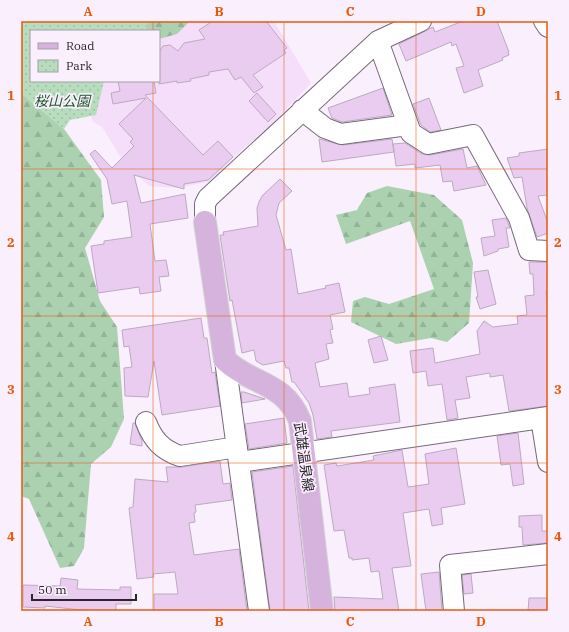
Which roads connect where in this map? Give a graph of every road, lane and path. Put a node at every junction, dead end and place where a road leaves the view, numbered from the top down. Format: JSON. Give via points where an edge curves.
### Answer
{"nodes":[{"id":1,"x":421,"y":21,"type":"edge"},
{"id":2,"x":544,"y":21,"type":"edge"},
{"id":3,"x":548,"y":27,"type":"edge"},
{"id":4,"x":378,"y":41,"type":"junction"},
{"id":5,"x":302,"y":110,"type":"junction"},
{"id":6,"x":408,"y":125,"type":"junction"},
{"id":7,"x":205,"y":222,"type":"joint"},
{"id":8,"x":548,"y":251,"type":"edge"},
{"id":9,"x":225,"y":360,"type":"junction"},
{"id":10,"x":544,"y":417,"type":"edge"},
{"id":11,"x":146,"y":422,"type":"dead end"},
{"id":12,"x":305,"y":454,"type":"junction"},
{"id":13,"x":238,"y":455,"type":"junction"},
{"id":14,"x":548,"y":462,"type":"edge"},
{"id":15,"x":548,"y":554,"type":"edge"},
{"id":16,"x":259,"y":611,"type":"edge"},
{"id":17,"x":322,"y":611,"type":"edge"},
{"id":18,"x":454,"y":611,"type":"edge"}],
"edges":[{"from":1,"to":4,"type":"street"},
{"from":2,"to":3,"type":"street"},
{"from":4,"to":5,"type":"street"},
{"from":4,"to":6,"type":"street"},
{"from":5,"to":6,"type":"street","via":[[325,128],[341,134]]},
{"from":5,"to":7,"type":"street","via":[[208,198],[205,204]]},
{"from":6,"to":8,"type":"street","via":[[411,133],[428,144],[473,135],[519,218],[529,250]]},
{"from":7,"to":9,"type":"main road"},
{"from":9,"to":12,"type":"main road","name":"武雄温泉線","via":[[234,369],[278,391],[289,400],[300,421]]},
{"from":9,"to":13,"type":"street"},
{"from":10,"to":12,"type":"street"},
{"from":10,"to":14,"type":"street"},
{"from":11,"to":13,"type":"street","via":[[156,442],[167,451],[180,456]]},
{"from":12,"to":13,"type":"street"},
{"from":12,"to":17,"type":"main road","name":"武雄温泉線"},
{"from":13,"to":16,"type":"street"},
{"from":15,"to":18,"type":"street","via":[[450,564]]}]}
